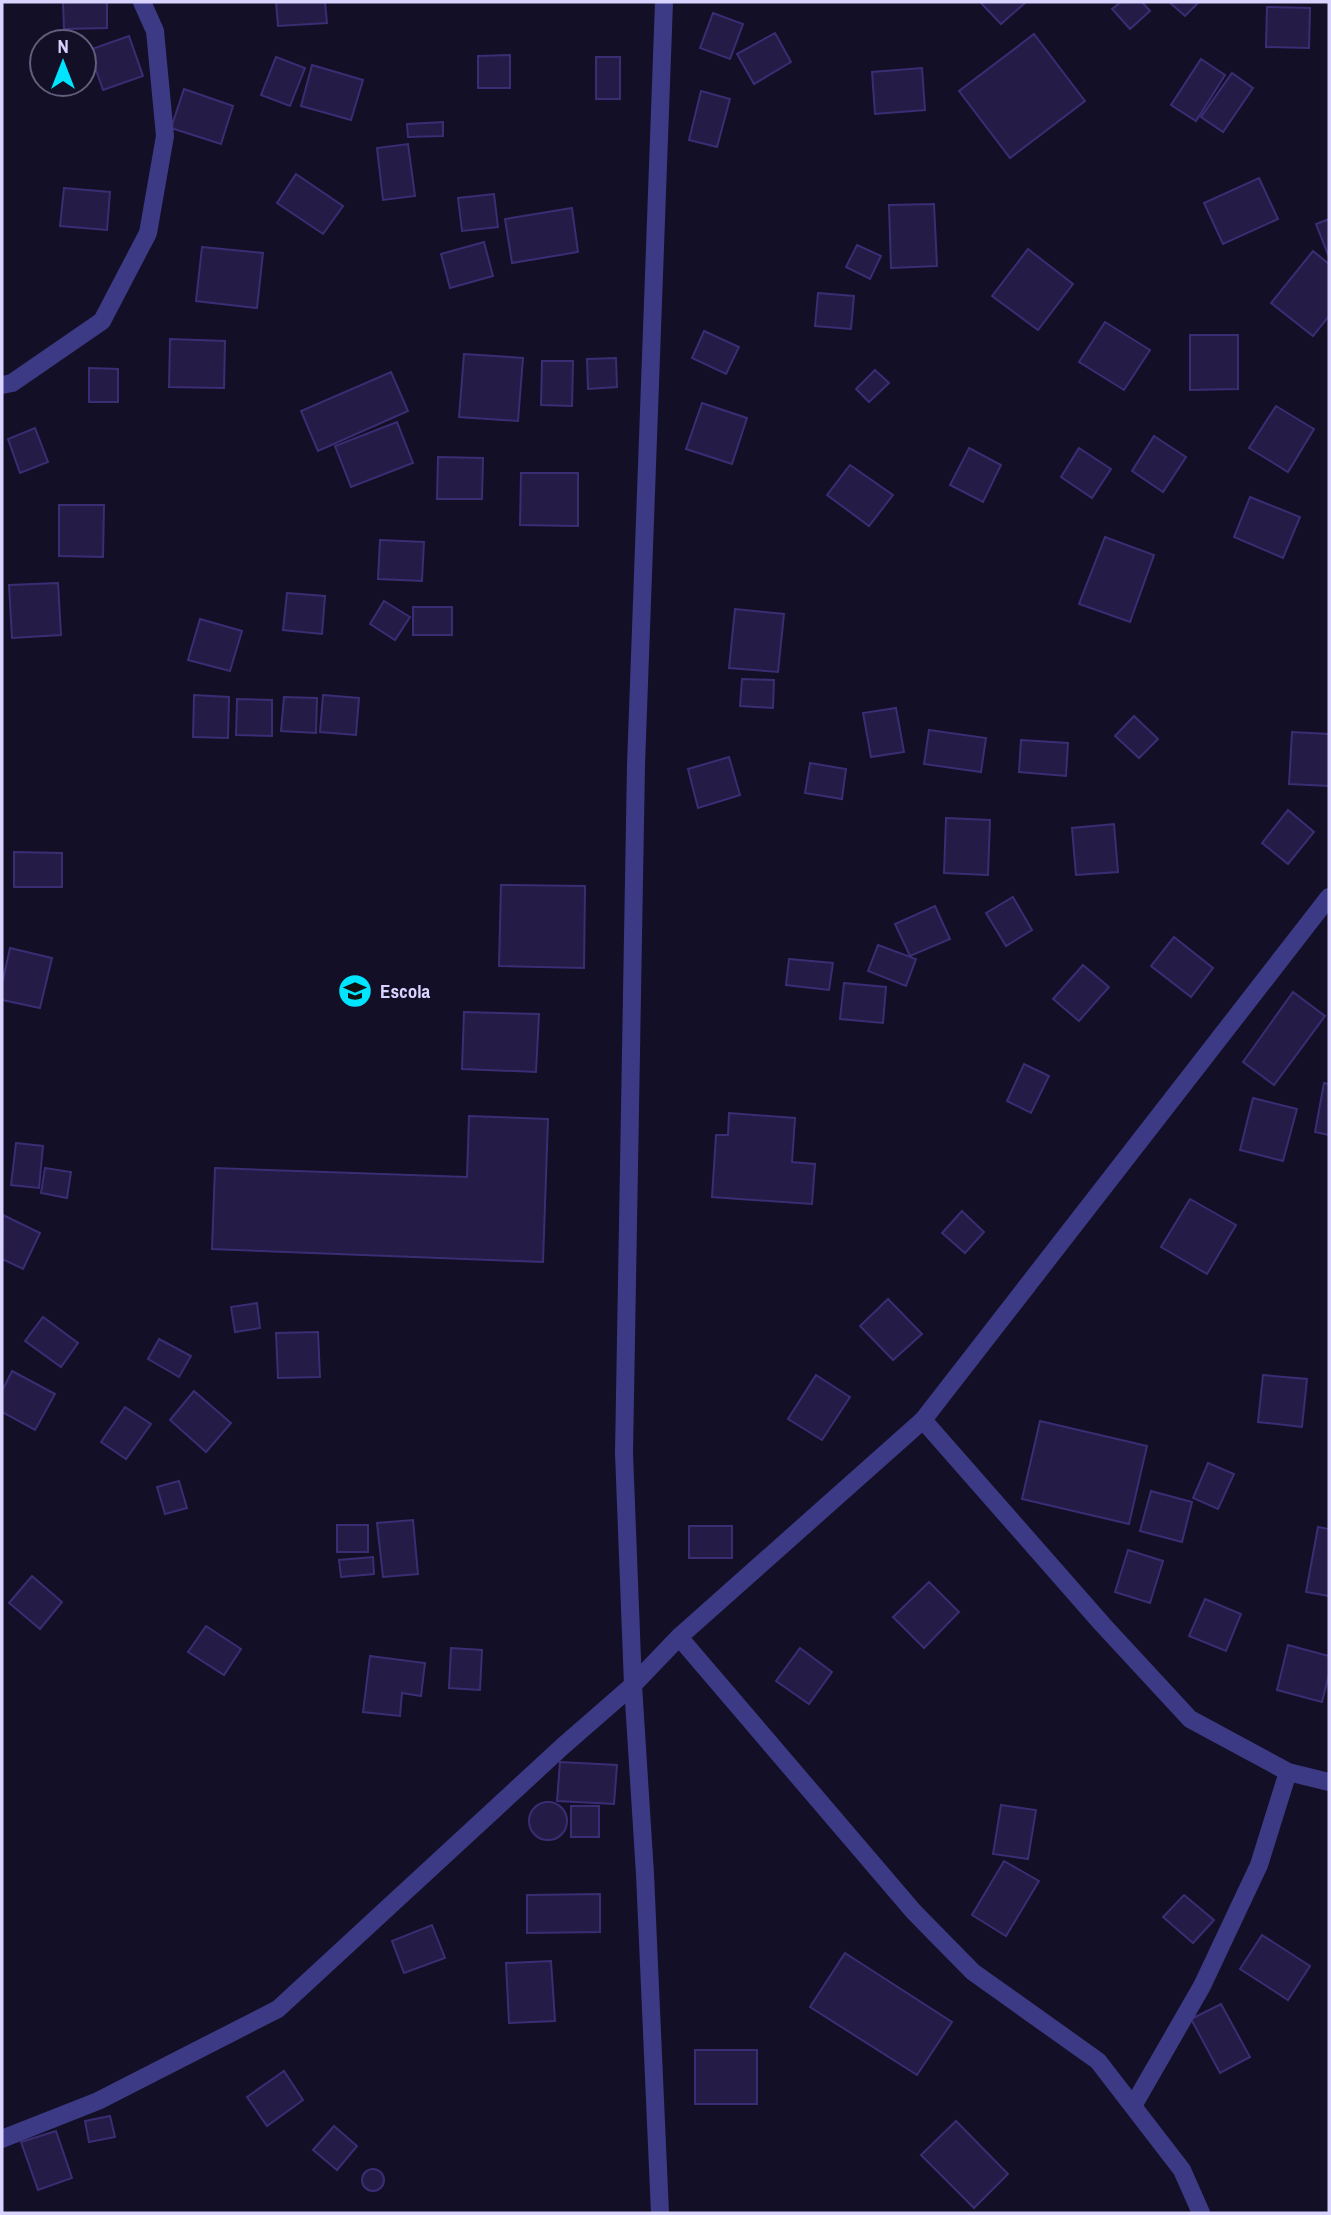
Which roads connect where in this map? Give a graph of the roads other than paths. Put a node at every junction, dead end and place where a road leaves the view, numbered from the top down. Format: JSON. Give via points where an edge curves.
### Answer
{"nodes":[{"id":1,"x":142,"y":2,"type":"edge"},
{"id":2,"x":664,"y":2,"type":"edge"},
{"id":3,"x":2,"y":386,"type":"edge"},
{"id":4,"x":1329,"y":897,"type":"edge"},
{"id":5,"x":923,"y":1420,"type":"junction"},
{"id":6,"x":679,"y":1637,"type":"junction"},
{"id":7,"x":633,"y":1685,"type":"junction"},
{"id":8,"x":1288,"y":1772,"type":"junction"},
{"id":9,"x":1329,"y":1782,"type":"edge"},
{"id":10,"x":1133,"y":2106,"type":"junction"},
{"id":11,"x":2,"y":2139,"type":"edge"},
{"id":12,"x":660,"y":2213,"type":"edge"},
{"id":13,"x":1201,"y":2213,"type":"edge"}],
"edges":[{"from":1,"to":3,"type":"street","via":[[155,32],[165,136],[148,233],[102,321]]},
{"from":2,"to":7,"type":"street","via":[[636,765],[624,1453]]},
{"from":4,"to":5,"type":"street"},
{"from":5,"to":6,"type":"street"},
{"from":5,"to":8,"type":"street","via":[[1189,1719]]},
{"from":6,"to":7,"type":"street"},
{"from":6,"to":10,"type":"street","via":[[914,1912],[973,1972],[1098,2061]]},
{"from":7,"to":11,"type":"street","via":[[278,2009],[97,2101]]},
{"from":7,"to":12,"type":"street"},
{"from":8,"to":9,"type":"street"},
{"from":8,"to":10,"type":"street","via":[[1259,1865],[1202,1986]]},
{"from":10,"to":13,"type":"street","via":[[1182,2170]]}]}
